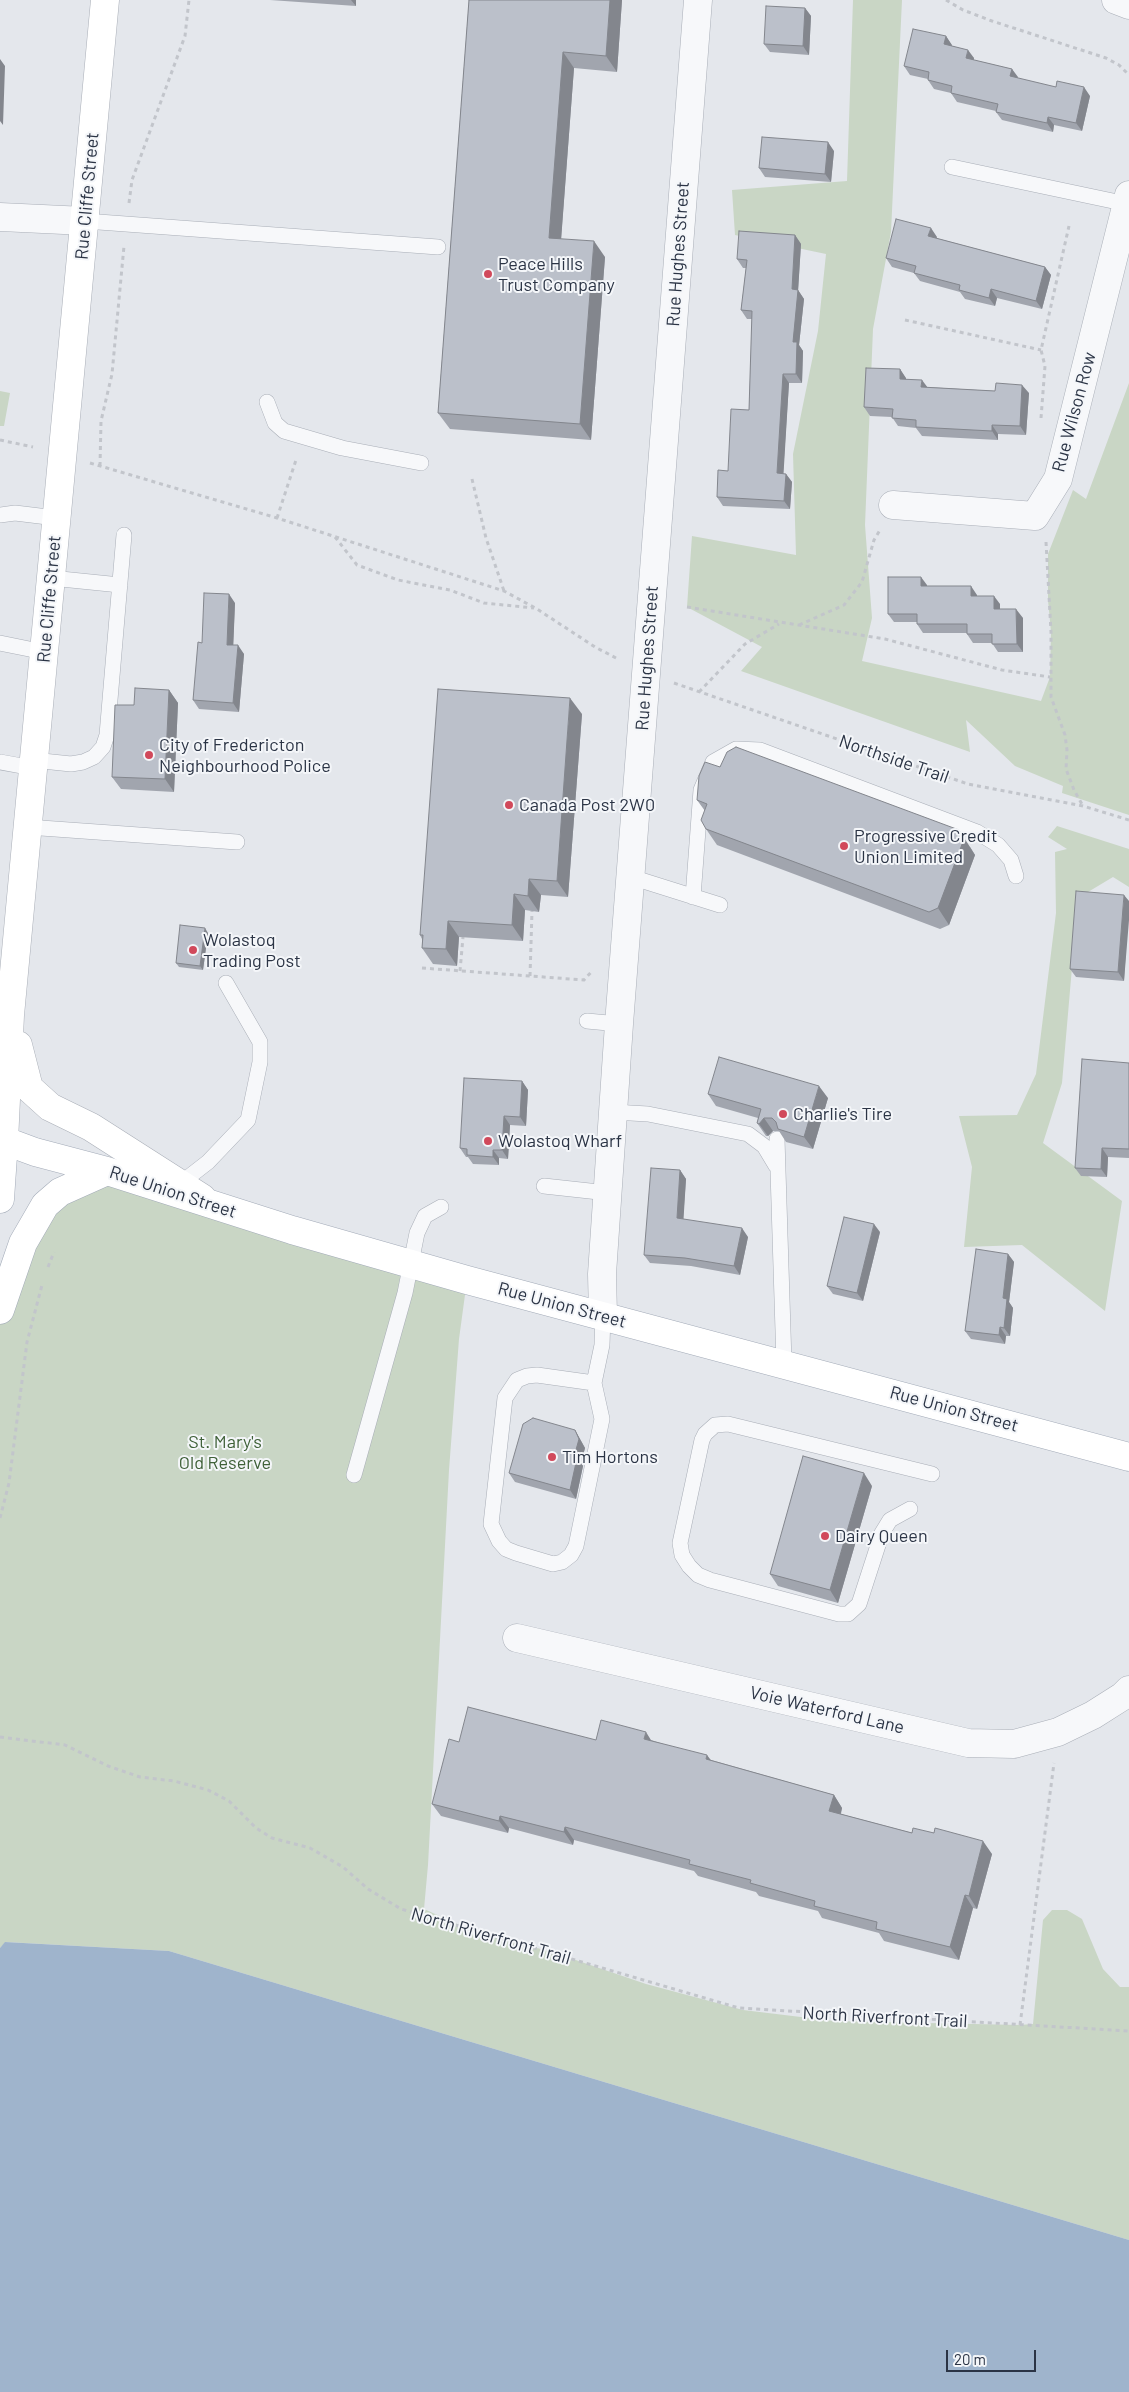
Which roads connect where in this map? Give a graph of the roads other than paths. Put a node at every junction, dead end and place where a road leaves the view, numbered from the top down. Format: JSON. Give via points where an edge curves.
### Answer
{"nodes":[{"id":1,"x":104,"y":0,"type":"edge"},
{"id":2,"x":698,"y":0,"type":"edge"},
{"id":3,"x":1116,"y":0,"type":"edge"},
{"id":4,"x":1129,"y":5,"type":"edge"},
{"id":5,"x":952,"y":167,"type":"dead end"},
{"id":6,"x":1127,"y":213,"type":"edge"},
{"id":7,"x":0,"y":217,"type":"edge"},
{"id":8,"x":85,"y":221,"type":"junction"},
{"id":9,"x":438,"y":247,"type":"dead end"},
{"id":10,"x":267,"y":402,"type":"dead end"},
{"id":11,"x":421,"y":464,"type":"dead end"},
{"id":12,"x":893,"y":505,"type":"road end"},
{"id":13,"x":0,"y":515,"type":"edge"},
{"id":14,"x":56,"y":518,"type":"junction"},
{"id":15,"x":124,"y":535,"type":"dead end"},
{"id":16,"x":50,"y":578,"type":"junction"},
{"id":17,"x":120,"y":585,"type":"junction"},
{"id":18,"x":0,"y":643,"type":"edge"},
{"id":19,"x":44,"y":652,"type":"junction"},
{"id":20,"x":0,"y":762,"type":"edge"},
{"id":21,"x":33,"y":764,"type":"junction"},
{"id":22,"x":28,"y":828,"type":"junction"},
{"id":23,"x":237,"y":842,"type":"dead end"},
{"id":24,"x":1016,"y":876,"type":"dead end"},
{"id":25,"x":631,"y":877,"type":"junction"},
{"id":26,"x":693,"y":896,"type":"junction"},
{"id":27,"x":720,"y":905,"type":"dead end"},
{"id":28,"x":226,"y":983,"type":"dead end"},
{"id":29,"x":587,"y":1021,"type":"dead end"},
{"id":30,"x":619,"y":1024,"type":"junction"},
{"id":31,"x":5,"y":1025,"type":"edge"},
{"id":32,"x":613,"y":1112,"type":"junction"},
{"id":33,"x":777,"y":1139,"type":"edge"},
{"id":34,"x":2,"y":1140,"type":"edge"},
{"id":35,"x":776,"y":1166,"type":"junction"},
{"id":36,"x":107,"y":1171,"type":"junction"},
{"id":37,"x":181,"y":1184,"type":"junction"},
{"id":38,"x":544,"y":1186,"type":"dead end"},
{"id":39,"x":608,"y":1193,"type":"junction"},
{"id":40,"x":0,"y":1199,"type":"edge"},
{"id":41,"x":209,"y":1203,"type":"junction"},
{"id":42,"x":441,"y":1208,"type":"dead end"},
{"id":43,"x":411,"y":1263,"type":"junction"},
{"id":44,"x":0,"y":1310,"type":"edge"},
{"id":45,"x":603,"y":1315,"type":"junction"},
{"id":46,"x":784,"y":1364,"type":"junction"},
{"id":47,"x":594,"y":1383,"type":"junction"},
{"id":48,"x":1129,"y":1457,"type":"edge"},
{"id":49,"x":932,"y":1474,"type":"dead end"},
{"id":50,"x":354,"y":1475,"type":"dead end"},
{"id":51,"x":910,"y":1509,"type":"dead end"},
{"id":52,"x":517,"y":1638,"type":"dead end"},
{"id":53,"x":1129,"y":1690,"type":"edge"}],
"edges":[{"from":1,"to":8,"type":"main road","name":"Rue Cliffe Street"},
{"from":2,"to":25,"type":"street","name":"Rue Hughes Street"},
{"from":3,"to":4,"type":"street"},
{"from":5,"to":6,"type":"lane"},
{"from":6,"to":12,"type":"street","name":"Rue Wilson Row","via":[[1058,479],[1035,516]]},
{"from":7,"to":8,"type":"street"},
{"from":8,"to":9,"type":"lane"},
{"from":8,"to":14,"type":"main road","name":"Rue Cliffe Street"},
{"from":10,"to":11,"type":"lane","via":[[275,423],[284,431],[342,448]]},
{"from":13,"to":14,"type":"lane","via":[[16,513]]},
{"from":14,"to":16,"type":"main road","name":"Rue Cliffe Street"},
{"from":15,"to":17,"type":"lane"},
{"from":16,"to":17,"type":"lane"},
{"from":16,"to":19,"type":"main road","name":"Rue Cliffe Street"},
{"from":17,"to":21,"type":"lane","via":[[107,735],[102,747],[94,757],[82,762]]},
{"from":18,"to":19,"type":"lane"},
{"from":19,"to":21,"type":"main road","name":"Rue Cliffe Street"},
{"from":20,"to":21,"type":"lane"},
{"from":21,"to":22,"type":"main road","name":"Rue Cliffe Street"},
{"from":22,"to":23,"type":"lane"},
{"from":22,"to":31,"type":"main road","name":"Rue Cliffe Street"},
{"from":24,"to":26,"type":"lane","via":[[1011,860],[998,845],[978,832],[760,750],[736,749],[713,762],[701,790]]},
{"from":25,"to":26,"type":"lane"},
{"from":25,"to":30,"type":"street","name":"Rue Hughes Street"},
{"from":26,"to":27,"type":"lane"},
{"from":28,"to":37,"type":"lane","via":[[260,1042],[260,1062],[248,1120],[208,1162]]},
{"from":29,"to":30,"type":"lane"},
{"from":30,"to":32,"type":"street","name":"Rue Hughes Street"},
{"from":31,"to":34,"type":"main road","name":"Rue Cliffe Street"},
{"from":31,"to":37,"type":"main road","via":[[29,1088],[50,1107],[91,1127]]},
{"from":32,"to":35,"type":"lane","via":[[648,1114],[748,1134],[764,1146]]},
{"from":32,"to":39,"type":"street","name":"Rue Hughes Street"},
{"from":33,"to":35,"type":"lane"},
{"from":34,"to":36,"type":"main road","name":"Rue Union Street"},
{"from":34,"to":40,"type":"main road","name":"Rue Cliffe Street"},
{"from":35,"to":46,"type":"lane"},
{"from":36,"to":41,"type":"main road","name":"Rue Union Street"},
{"from":36,"to":44,"type":"main road","via":[[60,1192],[45,1205],[23,1243]]},
{"from":37,"to":41,"type":"main road"},
{"from":38,"to":39,"type":"lane"},
{"from":39,"to":45,"type":"street","name":"Rue Hughes Street","via":[[602,1274]]},
{"from":41,"to":43,"type":"main road","name":"Rue Union Street"},
{"from":42,"to":43,"type":"lane","via":[[425,1216],[417,1232]]},
{"from":43,"to":45,"type":"main road","name":"Rue Union Street"},
{"from":43,"to":50,"type":"lane"},
{"from":45,"to":46,"type":"main road","name":"Rue Union Street"},
{"from":45,"to":47,"type":"lane","via":[[602,1345]]},
{"from":46,"to":48,"type":"main road","name":"Rue Union Street"},
{"from":47,"to":47,"type":"lane","via":[[527,1376],[517,1380],[505,1398],[491,1524],[506,1549],[553,1564],[571,1555],[576,1546],[602,1419]]},
{"from":49,"to":51,"type":"lane","via":[[728,1424],[715,1425],[702,1440],[680,1543],[682,1555],[698,1575],[710,1580],[848,1614],[859,1604],[882,1533],[890,1520]]},
{"from":52,"to":53,"type":"street","name":"Voie Waterford Lane","via":[[968,1743],[1014,1744],[1058,1732],[1093,1715]]}]}
